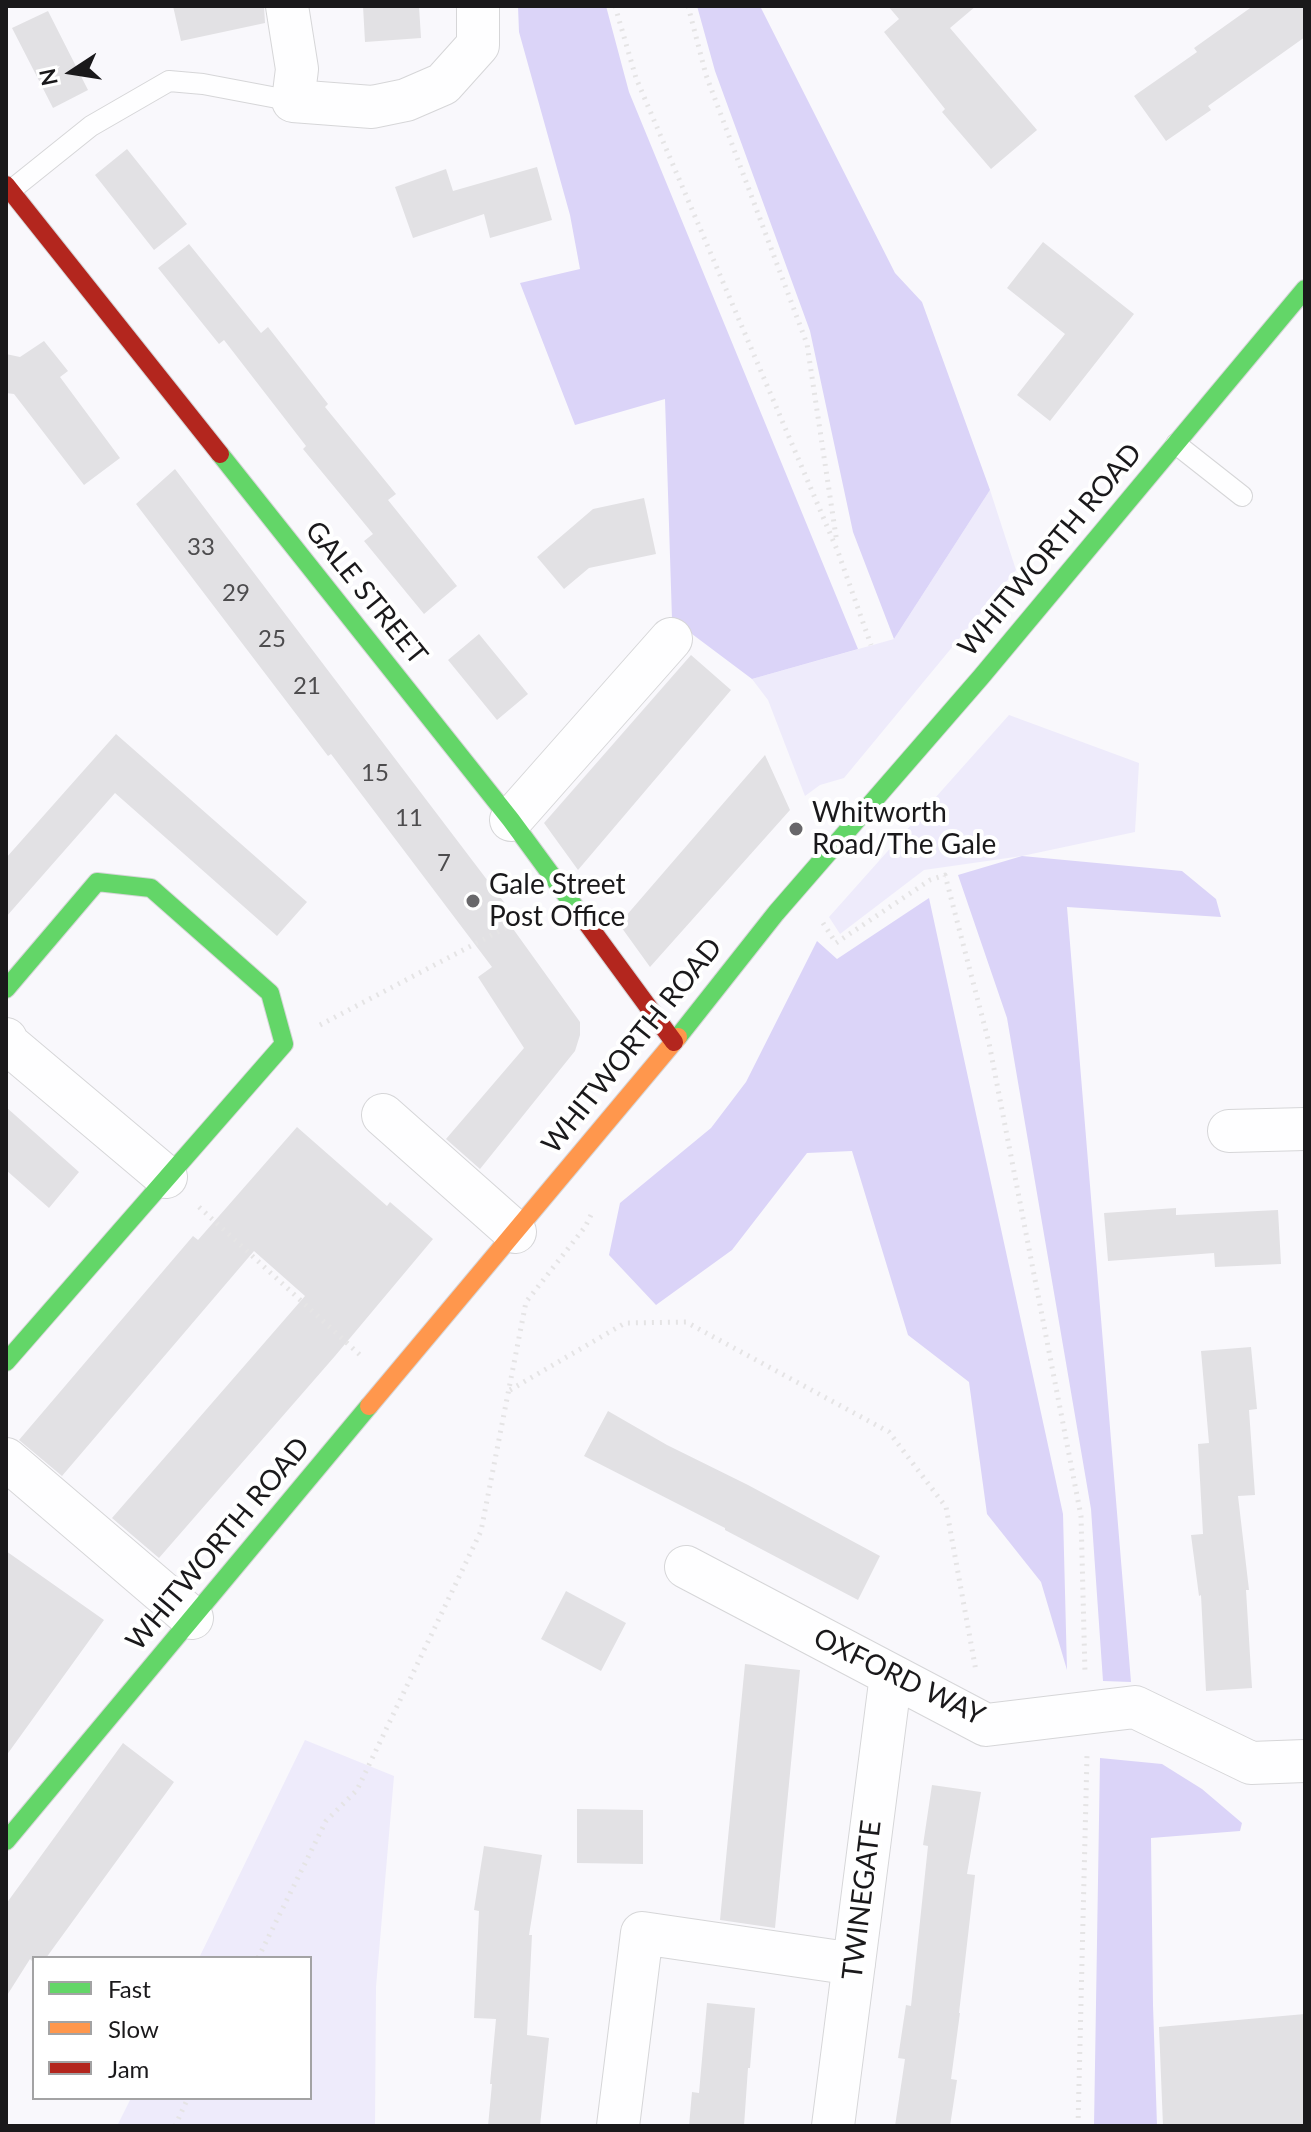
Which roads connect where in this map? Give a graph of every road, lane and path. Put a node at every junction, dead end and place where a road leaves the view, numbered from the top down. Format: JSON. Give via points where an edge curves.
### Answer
{"nodes":[{"id":1,"x":287,"y":6,"type":"edge"},
{"id":2,"x":615,"y":6,"type":"edge"},
{"id":3,"x":688,"y":6,"type":"edge"},
{"id":4,"x":478,"y":26,"type":"edge"},
{"id":5,"x":293,"y":101,"type":"junction"},
{"id":6,"x":12,"y":204,"type":"edge"},
{"id":7,"x":1305,"y":289,"type":"edge"},
{"id":8,"x":1176,"y":444,"type":"junction"},
{"id":9,"x":1242,"y":496,"type":"dead end"},
{"id":10,"x":838,"y":552,"type":"junction"},
{"id":11,"x":671,"y":639,"type":"dead end"},
{"id":12,"x":871,"y":645,"type":"dead end"},
{"id":13,"x":511,"y":820,"type":"junction"},
{"id":14,"x":567,"y":895,"type":"junction"},
{"id":15,"x":836,"y":943,"type":"dead end"},
{"id":16,"x":6,"y":989,"type":"edge"},
{"id":17,"x":6,"y":1039,"type":"edge"},
{"id":18,"x":674,"y":1042,"type":"junction"},
{"id":19,"x":284,"y":1044,"type":"junction"},
{"id":20,"x":383,"y":1115,"type":"dead end"},
{"id":21,"x":1305,"y":1129,"type":"edge"},
{"id":22,"x":1229,"y":1131,"type":"dead end"},
{"id":23,"x":166,"y":1177,"type":"junction"},
{"id":24,"x":597,"y":1202,"type":"dead end"},
{"id":25,"x":515,"y":1232,"type":"junction"},
{"id":26,"x":6,"y":1362,"type":"edge"},
{"id":27,"x":390,"y":1382,"type":"junction"},
{"id":28,"x":509,"y":1390,"type":"junction"},
{"id":29,"x":6,"y":1459,"type":"edge"},
{"id":30,"x":686,"y":1567,"type":"dead end"},
{"id":31,"x":192,"y":1618,"type":"junction"},
{"id":32,"x":891,"y":1675,"type":"junction"},
{"id":33,"x":1088,"y":1712,"type":"junction"},
{"id":34,"x":986,"y":1725,"type":"junction"},
{"id":35,"x":1305,"y":1761,"type":"edge"},
{"id":36,"x":6,"y":1841,"type":"edge"},
{"id":37,"x":259,"y":1956,"type":"edge"},
{"id":38,"x":854,"y":1964,"type":"junction"},
{"id":39,"x":187,"y":2100,"type":"edge"},
{"id":40,"x":175,"y":2126,"type":"edge"},
{"id":41,"x":618,"y":2126,"type":"edge"},
{"id":42,"x":833,"y":2126,"type":"edge"},
{"id":43,"x":1078,"y":2126,"type":"edge"}],
"edges":[{"from":1,"to":5,"type":"street","via":[[297,69]]},
{"from":2,"to":10,"type":"path","via":[[636,78]]},
{"from":3,"to":10,"type":"path","via":[[706,75],[807,344]]},
{"from":4,"to":5,"type":"street","via":[[443,84],[406,100],[372,107]]},
{"from":5,"to":6,"type":"lane","via":[[169,81],[91,126]]},
{"from":6,"to":13,"type":"main road","name":"GALE STREET"},
{"from":7,"to":8,"type":"main road","name":"WHITWORTH ROAD"},
{"from":8,"to":9,"type":"lane"},
{"from":8,"to":18,"type":"main road","name":"WHITWORTH ROAD","via":[[776,913]]},
{"from":10,"to":12,"type":"path"},
{"from":11,"to":13,"type":"street"},
{"from":13,"to":14,"type":"main road","name":"GALE STREET"},
{"from":14,"to":18,"type":"main road","name":"GALE STREET"},
{"from":14,"to":19,"type":"path"},
{"from":15,"to":33,"type":"path","via":[[945,875],[989,1043],[1081,1516]]},
{"from":16,"to":19,"type":"main road","via":[[97,882],[151,888],[270,993]]},
{"from":17,"to":23,"type":"street"},
{"from":18,"to":25,"type":"main road","name":"WHITWORTH ROAD"},
{"from":19,"to":23,"type":"main road"},
{"from":20,"to":25,"type":"street"},
{"from":21,"to":22,"type":"street"},
{"from":23,"to":26,"type":"main road"},
{"from":23,"to":27,"type":"path"},
{"from":24,"to":28,"type":"path","via":[[585,1227],[526,1302]]},
{"from":25,"to":27,"type":"main road","name":"WHITWORTH ROAD"},
{"from":27,"to":31,"type":"main road","name":"WHITWORTH ROAD"},
{"from":28,"to":34,"type":"path","via":[[625,1323],[686,1322],[889,1432],[946,1507]]},
{"from":28,"to":37,"type":"path","via":[[481,1531],[357,1790],[326,1821]]},
{"from":29,"to":31,"type":"street"},
{"from":30,"to":32,"type":"street","name":"OXFORD WAY"},
{"from":31,"to":36,"type":"main road","name":"WHITWORTH ROAD"},
{"from":32,"to":34,"type":"street","name":"OXFORD WAY"},
{"from":32,"to":38,"type":"street","name":"TWINEGATE"},
{"from":33,"to":34,"type":"street","name":"OXFORD WAY"},
{"from":33,"to":35,"type":"street","name":"OXFORD WAY","via":[[1135,1707],[1251,1763]]},
{"from":33,"to":43,"type":"path"},
{"from":38,"to":41,"type":"street","via":[[642,1933]]},
{"from":38,"to":42,"type":"street","name":"TWINEGATE"},
{"from":39,"to":40,"type":"path"}]}
